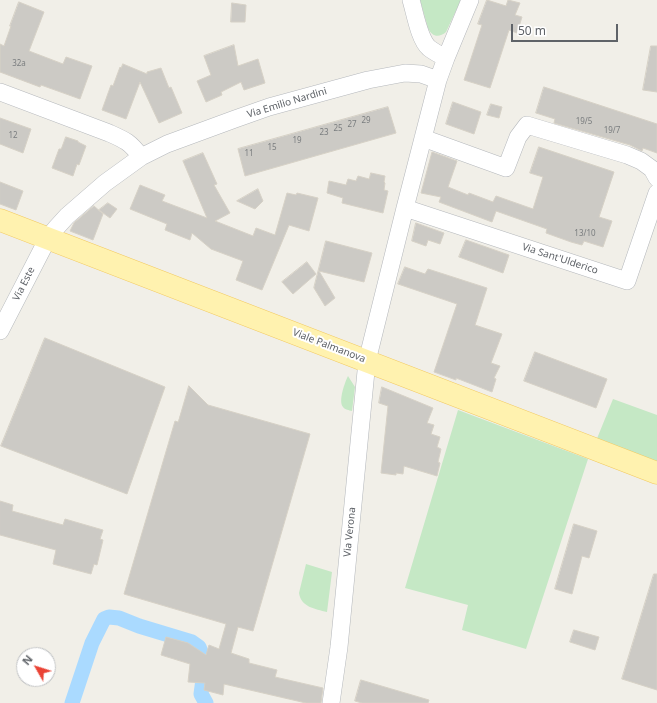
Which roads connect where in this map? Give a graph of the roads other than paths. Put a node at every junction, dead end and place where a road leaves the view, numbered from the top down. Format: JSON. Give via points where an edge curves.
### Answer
{"nodes":[{"id":1,"x":411,"y":0,"type":"edge"},
{"id":2,"x":470,"y":0,"type":"edge"},
{"id":3,"x":446,"y":58,"type":"junction"},
{"id":4,"x":438,"y":80,"type":"junction"},
{"id":5,"x":0,"y":92,"type":"edge"},
{"id":6,"x":423,"y":138,"type":"junction"},
{"id":7,"x":141,"y":157,"type":"junction"},
{"id":8,"x":657,"y":178,"type":"edge"},
{"id":9,"x":657,"y":193,"type":"edge"},
{"id":10,"x":405,"y":208,"type":"junction"},
{"id":11,"x":0,"y":220,"type":"edge"},
{"id":12,"x":48,"y":238,"type":"junction"},
{"id":13,"x":0,"y":331,"type":"edge"},
{"id":14,"x":367,"y":361,"type":"junction"},
{"id":15,"x":657,"y":473,"type":"edge"},
{"id":16,"x":331,"y":703,"type":"edge"}],
"edges":[{"from":1,"to":3,"type":"street","via":[[424,42]]},
{"from":2,"to":3,"type":"street"},
{"from":3,"to":4,"type":"street"},
{"from":4,"to":6,"type":"street"},
{"from":4,"to":7,"type":"street","name":"Via Emilio Nardini","via":[[421,74],[405,73],[368,80],[262,110],[167,144]]},
{"from":5,"to":7,"type":"street","via":[[120,138],[130,143]]},
{"from":6,"to":8,"type":"street","via":[[506,168],[518,137],[527,125],[627,155],[652,169]]},
{"from":6,"to":10,"type":"street"},
{"from":7,"to":12,"type":"street","name":"Via Emilio Nardini","via":[[89,196]]},
{"from":9,"to":10,"type":"street","name":"Via Sant'Ulderico","via":[[627,281]]},
{"from":10,"to":14,"type":"street"},
{"from":11,"to":12,"type":"main road","name":"Viale Palmanova"},
{"from":12,"to":13,"type":"street","name":"Via Este"},
{"from":12,"to":14,"type":"main road","name":"Viale Palmanova"},
{"from":14,"to":15,"type":"main road","name":"Viale Palmanova"},
{"from":14,"to":16,"type":"street","name":"Via Verona","via":[[339,647]]}]}
